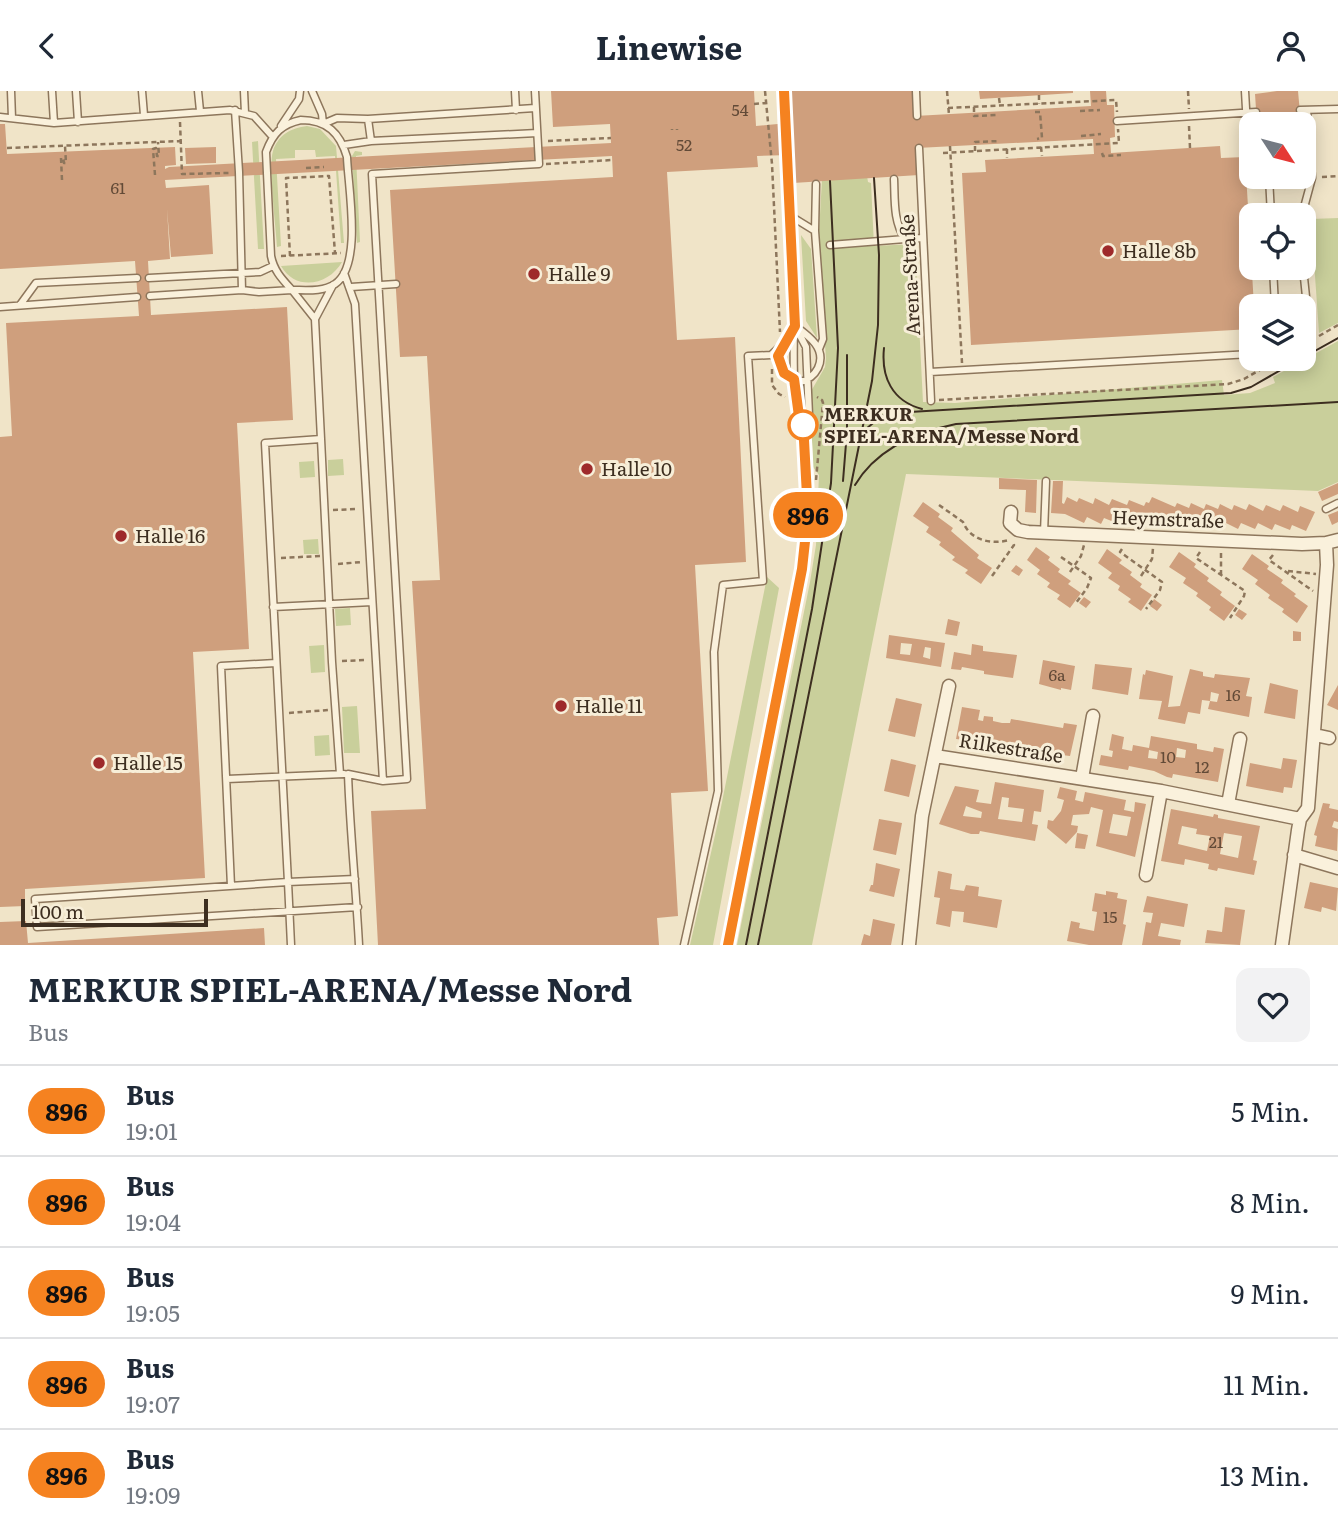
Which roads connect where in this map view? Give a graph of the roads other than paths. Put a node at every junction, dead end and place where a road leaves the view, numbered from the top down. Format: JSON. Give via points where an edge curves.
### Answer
{"nodes":[{"id":1,"x":10,"y":91,"type":"edge"},
{"id":2,"x":52,"y":91,"type":"edge"},
{"id":3,"x":76,"y":91,"type":"edge"},
{"id":4,"x":142,"y":91,"type":"edge"},
{"id":5,"x":198,"y":91,"type":"edge"},
{"id":6,"x":244,"y":91,"type":"edge"},
{"id":7,"x":300,"y":91,"type":"edge"},
{"id":8,"x":312,"y":91,"type":"edge"},
{"id":9,"x":515,"y":91,"type":"edge"},
{"id":10,"x":535,"y":91,"type":"edge"},
{"id":11,"x":783,"y":91,"type":"edge"},
{"id":12,"x":916,"y":91,"type":"edge"},
{"id":13,"x":1245,"y":91,"type":"edge"},
{"id":14,"x":535,"y":108,"type":"junction"},
{"id":15,"x":1338,"y":109,"type":"edge"},
{"id":16,"x":234,"y":110,"type":"junction"},
{"id":17,"x":516,"y":110,"type":"junction"},
{"id":18,"x":200,"y":111,"type":"junction"},
{"id":19,"x":1246,"y":112,"type":"edge"},
{"id":20,"x":245,"y":113,"type":"junction"},
{"id":21,"x":1239,"y":113,"type":"edge"},
{"id":22,"x":144,"y":115,"type":"junction"},
{"id":23,"x":917,"y":116,"type":"dead end"},
{"id":24,"x":0,"y":117,"type":"edge"},
{"id":25,"x":12,"y":118,"type":"junction"},
{"id":26,"x":368,"y":118,"type":"junction"},
{"id":27,"x":1117,"y":121,"type":"dead end"},
{"id":28,"x":78,"y":122,"type":"junction"},
{"id":29,"x":54,"y":123,"type":"junction"},
{"id":30,"x":323,"y":124,"type":"junction"},
{"id":31,"x":279,"y":129,"type":"junction"},
{"id":32,"x":537,"y":132,"type":"junction"},
{"id":33,"x":272,"y":137,"type":"junction"},
{"id":34,"x":371,"y":141,"type":"junction"},
{"id":35,"x":344,"y":145,"type":"junction"},
{"id":36,"x":919,"y":148,"type":"dead end"},
{"id":37,"x":894,"y":179,"type":"dead end"},
{"id":38,"x":817,"y":184,"type":"dead end"},
{"id":39,"x":1305,"y":203,"type":"edge"},
{"id":40,"x":789,"y":215,"type":"junction"},
{"id":41,"x":815,"y":231,"type":"junction"},
{"id":42,"x":923,"y":238,"type":"junction"},
{"id":43,"x":905,"y":239,"type":"junction"},
{"id":44,"x":830,"y":245,"type":"dead end"},
{"id":45,"x":273,"y":266,"type":"junction"},
{"id":46,"x":241,"y":273,"type":"junction"},
{"id":47,"x":344,"y":274,"type":"junction"},
{"id":48,"x":137,"y":278,"type":"dead end"},
{"id":49,"x":149,"y":278,"type":"dead end"},
{"id":50,"x":396,"y":284,"type":"dead end"},
{"id":51,"x":333,"y":285,"type":"junction"},
{"id":52,"x":378,"y":286,"type":"junction"},
{"id":53,"x":351,"y":287,"type":"junction"},
{"id":54,"x":242,"y":290,"type":"junction"},
{"id":55,"x":292,"y":290,"type":"junction"},
{"id":56,"x":137,"y":296,"type":"dead end"},
{"id":57,"x":150,"y":296,"type":"dead end"},
{"id":58,"x":20,"y":305,"type":"junction"},
{"id":59,"x":0,"y":307,"type":"edge"},
{"id":60,"x":315,"y":319,"type":"junction"},
{"id":61,"x":795,"y":326,"type":"junction"},
{"id":62,"x":784,"y":343,"type":"junction"},
{"id":63,"x":819,"y":349,"type":"junction"},
{"id":64,"x":1239,"y":355,"type":"edge"},
{"id":65,"x":930,"y":372,"type":"junction"},
{"id":66,"x":794,"y":379,"type":"junction"},
{"id":67,"x":807,"y":380,"type":"junction"},
{"id":68,"x":931,"y":401,"type":"road end"},
{"id":69,"x":803,"y":422,"type":"junction"},
{"id":70,"x":321,"y":439,"type":"junction"},
{"id":71,"x":1046,"y":481,"type":"dead end"},
{"id":72,"x":1338,"y":503,"type":"edge"},
{"id":73,"x":1326,"y":509,"type":"dead end"},
{"id":74,"x":1011,"y":512,"type":"dead end"},
{"id":75,"x":1044,"y":533,"type":"junction"},
{"id":76,"x":1332,"y":541,"type":"edge"},
{"id":77,"x":372,"y":602,"type":"junction"},
{"id":78,"x":329,"y":603,"type":"junction"},
{"id":79,"x":273,"y":607,"type":"junction"},
{"id":80,"x":276,"y":663,"type":"junction"},
{"id":81,"x":949,"y":686,"type":"dead end"},
{"id":82,"x":1093,"y":716,"type":"dead end"},
{"id":83,"x":1315,"y":735,"type":"junction"},
{"id":84,"x":1329,"y":738,"type":"dead end"},
{"id":85,"x":1240,"y":739,"type":"dead end"},
{"id":86,"x":935,"y":756,"type":"junction"},
{"id":87,"x":344,"y":774,"type":"junction"},
{"id":88,"x":283,"y":776,"type":"junction"},
{"id":89,"x":1082,"y":778,"type":"junction"},
{"id":90,"x":227,"y":779,"type":"junction"},
{"id":91,"x":383,"y":781,"type":"junction"},
{"id":92,"x":1161,"y":791,"type":"junction"},
{"id":93,"x":1228,"y":804,"type":"junction"},
{"id":94,"x":1300,"y":819,"type":"junction"},
{"id":95,"x":1294,"y":855,"type":"junction"},
{"id":96,"x":1338,"y":868,"type":"edge"},
{"id":97,"x":1146,"y":874,"type":"dead end"},
{"id":98,"x":355,"y":879,"type":"junction"},
{"id":99,"x":288,"y":882,"type":"junction"},
{"id":100,"x":231,"y":886,"type":"junction"},
{"id":101,"x":358,"y":907,"type":"junction"},
{"id":102,"x":289,"y":911,"type":"junction"},
{"id":103,"x":291,"y":945,"type":"edge"},
{"id":104,"x":359,"y":945,"type":"edge"},
{"id":105,"x":684,"y":945,"type":"edge"},
{"id":106,"x":727,"y":945,"type":"edge"},
{"id":107,"x":909,"y":945,"type":"edge"},
{"id":108,"x":1282,"y":945,"type":"edge"}],
"edges":[{"from":1,"to":25,"type":"lane"},
{"from":2,"to":29,"type":"lane"},
{"from":3,"to":28,"type":"lane"},
{"from":4,"to":22,"type":"lane"},
{"from":5,"to":18,"type":"lane"},
{"from":6,"to":20,"type":"lane"},
{"from":7,"to":31,"type":"lane"},
{"from":8,"to":30,"type":"lane"},
{"from":9,"to":17,"type":"lane"},
{"from":10,"to":14,"type":"lane"},
{"from":11,"to":40,"type":"lane"},
{"from":12,"to":23,"type":"lane"},
{"from":13,"to":19,"type":"lane"},
{"from":14,"to":17,"type":"lane"},
{"from":14,"to":32,"type":"lane"},
{"from":15,"to":39,"type":"lane","via":[[1303,110],[1312,178]]},
{"from":16,"to":18,"type":"lane"},
{"from":16,"to":20,"type":"lane"},
{"from":16,"to":46,"type":"lane"},
{"from":17,"to":26,"type":"lane"},
{"from":18,"to":22,"type":"lane"},
{"from":20,"to":33,"type":"lane","via":[[254,116]]},
{"from":21,"to":27,"type":"lane"},
{"from":22,"to":28,"type":"lane"},
{"from":24,"to":25,"type":"lane"},
{"from":25,"to":29,"type":"lane"},
{"from":26,"to":30,"type":"lane","via":[[337,118]]},
{"from":26,"to":34,"type":"lane"},
{"from":28,"to":29,"type":"lane"},
{"from":30,"to":31,"type":"lane","via":[[301,120]]},
{"from":30,"to":35,"type":"lane"},
{"from":31,"to":33,"type":"lane"},
{"from":32,"to":34,"type":"lane"},
{"from":32,"to":52,"type":"lane","via":[[539,164],[372,174]]},
{"from":33,"to":45,"type":"lane","via":[[266,152]]},
{"from":34,"to":35,"type":"lane"},
{"from":35,"to":47,"type":"lane","via":[[351,254]]},
{"from":36,"to":42,"type":"lane","name":"Arena-Straße"},
{"from":37,"to":43,"type":"lane","via":[[896,218]]},
{"from":38,"to":41,"type":"lane"},
{"from":40,"to":41,"type":"lane"},
{"from":40,"to":61,"type":"lane"},
{"from":41,"to":63,"type":"lane"},
{"from":42,"to":43,"type":"lane"},
{"from":42,"to":65,"type":"lane","name":"Arena-Straße"},
{"from":43,"to":44,"type":"lane"},
{"from":45,"to":46,"type":"lane"},
{"from":45,"to":55,"type":"lane"},
{"from":46,"to":49,"type":"lane"},
{"from":46,"to":54,"type":"lane"},
{"from":47,"to":51,"type":"lane"},
{"from":47,"to":53,"type":"lane"},
{"from":48,"to":58,"type":"lane","via":[[36,283]]},
{"from":50,"to":52,"type":"lane"},
{"from":51,"to":55,"type":"lane","via":[[314,291]]},
{"from":51,"to":60,"type":"lane"},
{"from":52,"to":53,"type":"lane"},
{"from":52,"to":91,"type":"lane","via":[[407,779]]},
{"from":53,"to":77,"type":"lane"},
{"from":54,"to":55,"type":"lane"},
{"from":54,"to":57,"type":"lane"},
{"from":55,"to":60,"type":"lane"},
{"from":56,"to":58,"type":"lane"},
{"from":58,"to":59,"type":"lane"},
{"from":60,"to":70,"type":"lane"},
{"from":61,"to":62,"type":"lane"},
{"from":61,"to":63,"type":"lane"},
{"from":61,"to":66,"type":"lane"},
{"from":61,"to":67,"type":"lane","via":[[806,347]]},
{"from":62,"to":66,"type":"lane","via":[[779,362],[784,373]]},
{"from":62,"to":105,"type":"lane","via":[[771,355],[748,356],[763,581],[723,585],[714,652],[718,791]]},
{"from":63,"to":67,"type":"lane","via":[[821,360]]},
{"from":64,"to":65,"type":"lane"},
{"from":65,"to":68,"type":"lane","name":"Arena-Straße"},
{"from":66,"to":67,"type":"lane"},
{"from":66,"to":69,"type":"lane"},
{"from":67,"to":69,"type":"lane","via":[[809,415]]},
{"from":69,"to":106,"type":"lane","via":[[806,540]]},
{"from":70,"to":78,"type":"lane"},
{"from":70,"to":79,"type":"lane","via":[[265,443]]},
{"from":71,"to":75,"type":"lane"},
{"from":72,"to":73,"type":"lane"},
{"from":74,"to":75,"type":"street","name":"Heymstraße","via":[[1014,534]]},
{"from":75,"to":76,"type":"street","name":"Heymstraße","via":[[1277,543]]},
{"from":76,"to":83,"type":"street"},
{"from":77,"to":78,"type":"lane"},
{"from":77,"to":91,"type":"lane"},
{"from":78,"to":79,"type":"lane"},
{"from":78,"to":87,"type":"lane"},
{"from":79,"to":80,"type":"lane"},
{"from":80,"to":88,"type":"lane"},
{"from":80,"to":90,"type":"lane","via":[[221,666]]},
{"from":81,"to":86,"type":"street"},
{"from":82,"to":89,"type":"street","name":"Rilkestraße"},
{"from":83,"to":84,"type":"street"},
{"from":83,"to":94,"type":"street","via":[[1308,808]]},
{"from":85,"to":93,"type":"street"},
{"from":86,"to":89,"type":"street","name":"Rilkestraße"},
{"from":86,"to":107,"type":"street","via":[[922,817]]},
{"from":87,"to":88,"type":"lane"},
{"from":87,"to":91,"type":"lane"},
{"from":87,"to":98,"type":"lane"},
{"from":88,"to":90,"type":"lane"},
{"from":88,"to":99,"type":"lane"},
{"from":89,"to":92,"type":"street","name":"Rilkestraße"},
{"from":90,"to":100,"type":"lane"},
{"from":92,"to":93,"type":"street","name":"Rilkestraße"},
{"from":92,"to":97,"type":"street"},
{"from":93,"to":94,"type":"street","name":"Rilkestraße"},
{"from":94,"to":95,"type":"street"},
{"from":95,"to":96,"type":"street"},
{"from":95,"to":108,"type":"street"},
{"from":98,"to":99,"type":"lane"},
{"from":98,"to":101,"type":"lane"},
{"from":99,"to":100,"type":"lane"},
{"from":99,"to":102,"type":"lane"},
{"from":100,"to":102,"type":"lane","via":[[35,899],[37,927]]},
{"from":101,"to":102,"type":"lane"},
{"from":101,"to":104,"type":"lane"},
{"from":102,"to":103,"type":"lane"}]}
